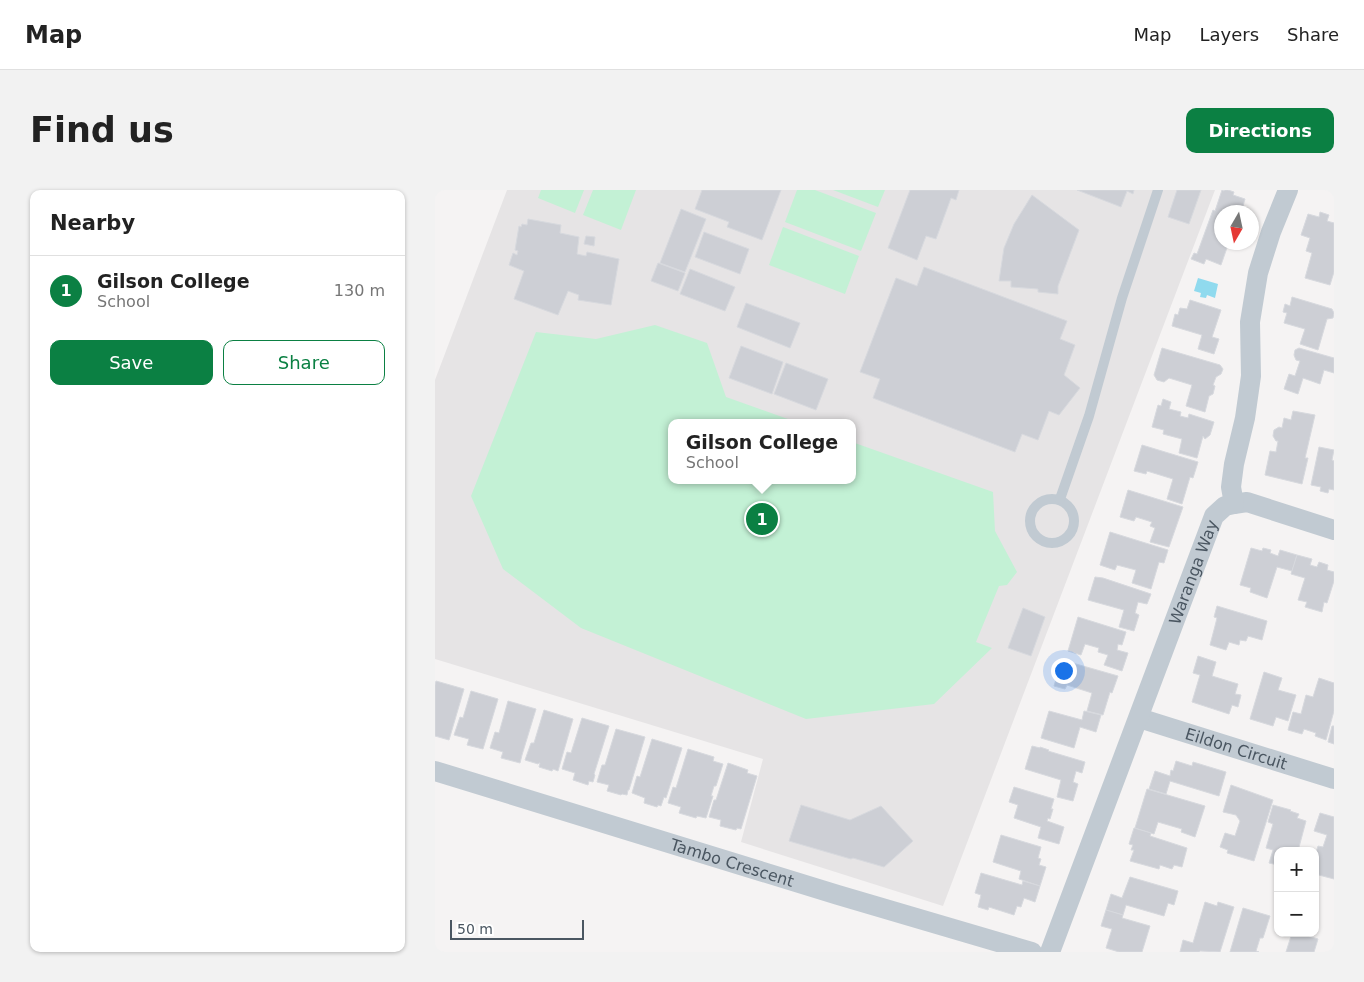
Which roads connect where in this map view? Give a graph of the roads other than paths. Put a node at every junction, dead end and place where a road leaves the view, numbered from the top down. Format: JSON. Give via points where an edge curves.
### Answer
{"nodes":[{"id":1,"x":1158,"y":190,"type":"edge"},
{"id":2,"x":1288,"y":190,"type":"edge"},
{"id":3,"x":1060,"y":500,"type":"junction"},
{"id":4,"x":1235,"y":504,"type":"junction"},
{"id":5,"x":1334,"y":530,"type":"edge"},
{"id":6,"x":1139,"y":718,"type":"junction"},
{"id":7,"x":435,"y":771,"type":"edge"},
{"id":8,"x":1334,"y":779,"type":"edge"},
{"id":9,"x":1031,"y":952,"type":"edge"},
{"id":10,"x":1051,"y":952,"type":"edge"}],
"edges":[{"from":1,"to":3,"type":"lane"},
{"from":2,"to":4,"type":"street","name":"Waranga Way","via":[[1258,273],[1251,322],[1251,376],[1231,487]]},
{"from":3,"to":3,"type":"lane","via":[[1072,509],[1075,524],[1061,542],[1045,542],[1031,527],[1031,513],[1039,502],[1053,498]]},
{"from":4,"to":5,"type":"street","via":[[1247,502]]},
{"from":4,"to":6,"type":"street","name":"Waranga Way","via":[[1225,506],[1214,516]]},
{"from":6,"to":8,"type":"street","name":"Eildon Circuit"},
{"from":6,"to":10,"type":"street","name":"Waranga Way"},
{"from":7,"to":9,"type":"street","name":"Tambo Crescent"}]}
